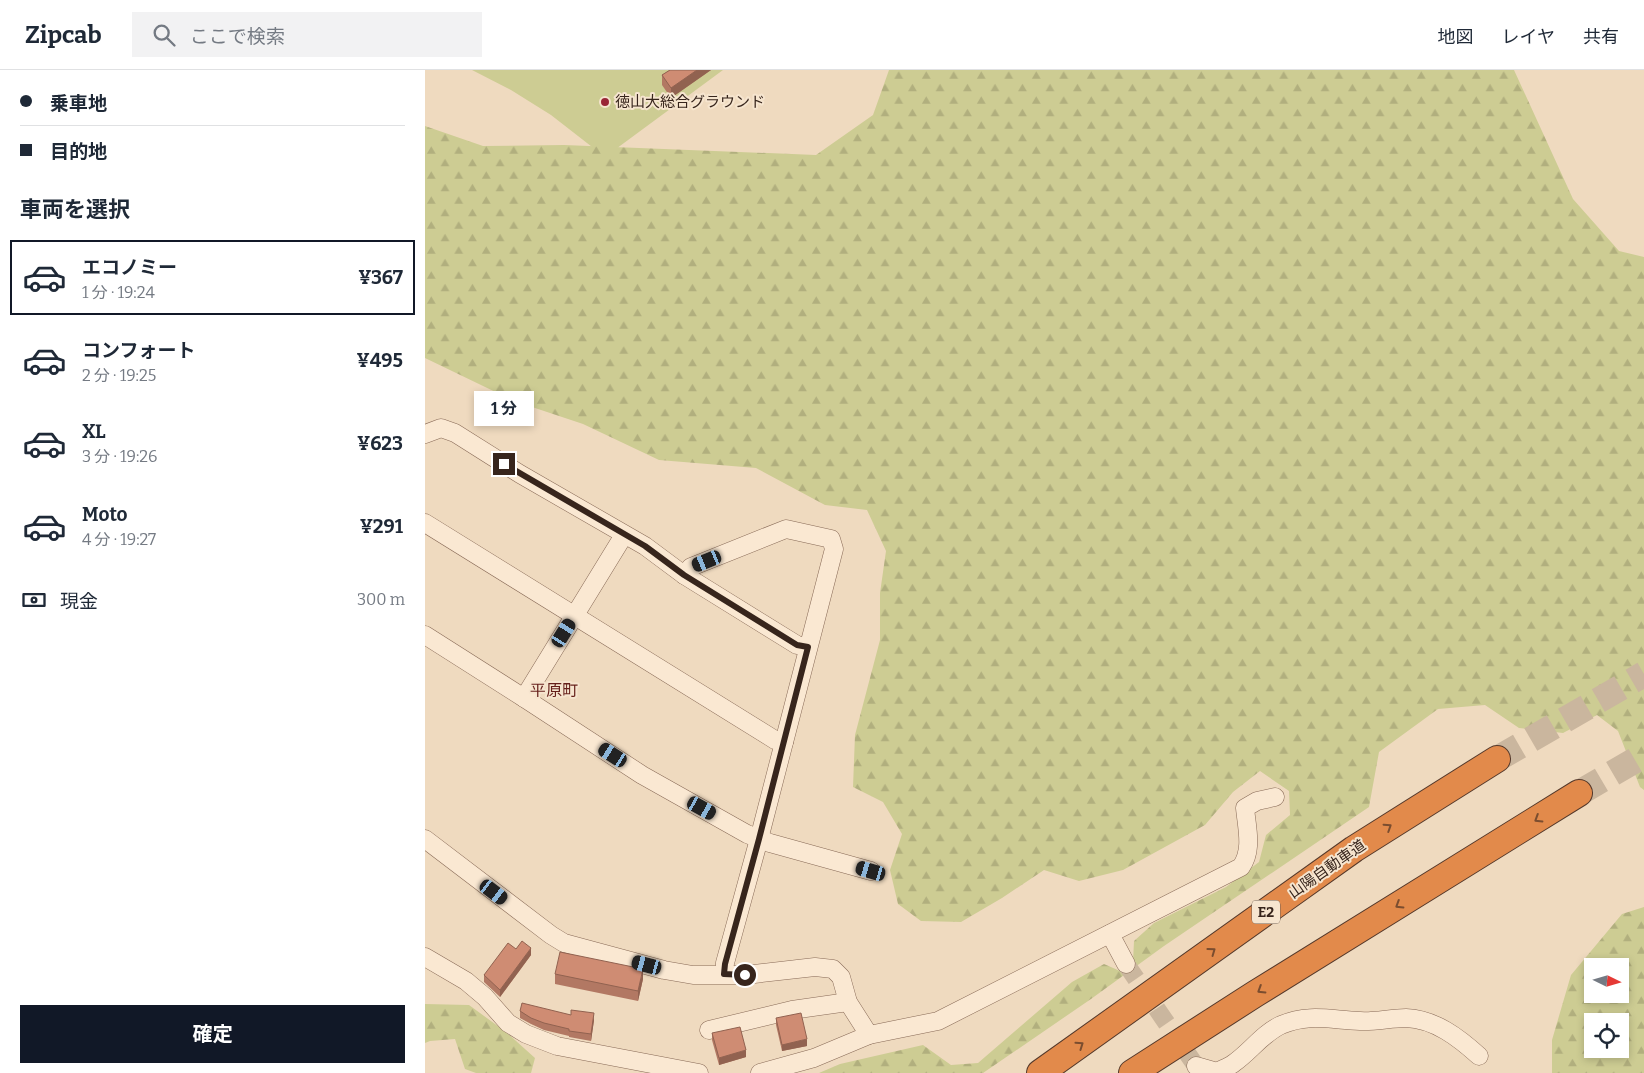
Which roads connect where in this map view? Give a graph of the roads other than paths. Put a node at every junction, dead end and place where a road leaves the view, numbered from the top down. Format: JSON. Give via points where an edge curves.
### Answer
{"nodes":[{"id":1,"x":425,"y":434,"type":"edge"},
{"id":2,"x":425,"y":523,"type":"edge"},
{"id":3,"x":624,"y":535,"type":"junction"},
{"id":4,"x":684,"y":575,"type":"junction"},
{"id":5,"x":574,"y":617,"type":"junction"},
{"id":6,"x":425,"y":635,"type":"edge"},
{"id":7,"x":808,"y":647,"type":"junction"},
{"id":8,"x":524,"y":698,"type":"junction"},
{"id":9,"x":784,"y":742,"type":"junction"},
{"id":10,"x":1497,"y":759,"type":"tunnel mouth"},
{"id":11,"x":1579,"y":793,"type":"tunnel mouth"},
{"id":12,"x":1275,"y":797,"type":"dead end"},
{"id":13,"x":425,"y":839,"type":"edge"},
{"id":14,"x":759,"y":839,"type":"junction"},
{"id":15,"x":871,"y":871,"type":"dead end"},
{"id":16,"x":1110,"y":934,"type":"junction"},
{"id":17,"x":425,"y":957,"type":"edge"},
{"id":18,"x":1126,"y":964,"type":"tunnel mouth"},
{"id":19,"x":724,"y":974,"type":"junction"},
{"id":20,"x":848,"y":1002,"type":"junction"},
{"id":21,"x":709,"y":1030,"type":"dead end"},
{"id":22,"x":869,"y":1035,"type":"junction"},
{"id":23,"x":1479,"y":1056,"type":"dead end"},
{"id":24,"x":1197,"y":1066,"type":"dead end"},
{"id":25,"x":699,"y":1073,"type":"edge"},
{"id":26,"x":759,"y":1073,"type":"edge"},
{"id":27,"x":1040,"y":1073,"type":"edge"},
{"id":28,"x":1132,"y":1073,"type":"edge"}],
"edges":[{"from":1,"to":3,"type":"street","via":[[441,428],[455,432]]},
{"from":2,"to":5,"type":"street"},
{"from":3,"to":4,"type":"street"},
{"from":3,"to":5,"type":"street"},
{"from":4,"to":7,"type":"street","via":[[797,645]]},
{"from":4,"to":7,"type":"street","via":[[691,567],[786,530],[831,539],[834,549]]},
{"from":5,"to":8,"type":"street"},
{"from":5,"to":9,"type":"street","via":[[775,740]]},
{"from":6,"to":8,"type":"street"},
{"from":7,"to":9,"type":"street"},
{"from":8,"to":14,"type":"street","via":[[642,775]]},
{"from":9,"to":14,"type":"street"},
{"from":27,"to":10,"type":"highway","name":"山陽自動車道","number":"E2","one_way":true,"via":[[1354,849]]},
{"from":11,"to":28,"type":"highway","one_way":true},
{"from":12,"to":16,"type":"street","via":[[1245,808],[1249,850],[1241,867]]},
{"from":13,"to":19,"type":"street","via":[[564,943],[674,972]]},
{"from":14,"to":15,"type":"street"},
{"from":14,"to":19,"type":"street"},
{"from":16,"to":18,"type":"street"},
{"from":16,"to":22,"type":"street","via":[[938,1021]]},
{"from":17,"to":25,"type":"street","via":[[466,981],[508,1023],[525,1034],[557,1046]]},
{"from":19,"to":20,"type":"street","via":[[745,975],[815,967],[833,969],[841,976]]},
{"from":20,"to":21,"type":"street","via":[[793,1010]]},
{"from":20,"to":22,"type":"street"},
{"from":22,"to":26,"type":"street","via":[[814,1058]]},
{"from":23,"to":24,"type":"street","via":[[1459,1038],[1418,1020],[1362,1022],[1312,1017],[1279,1026],[1233,1064],[1217,1072]]}]}
